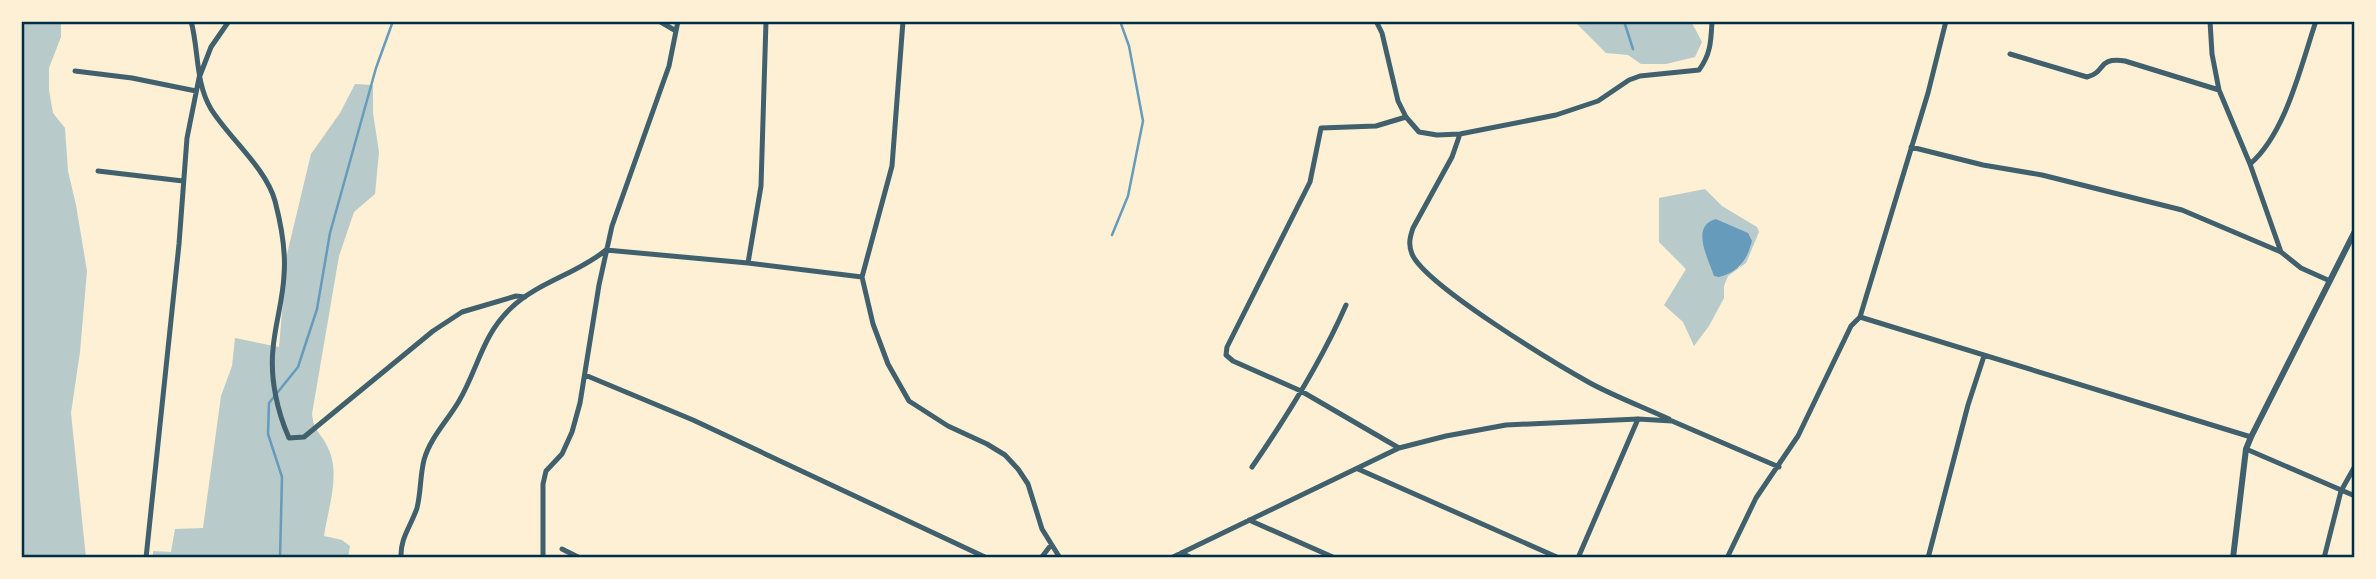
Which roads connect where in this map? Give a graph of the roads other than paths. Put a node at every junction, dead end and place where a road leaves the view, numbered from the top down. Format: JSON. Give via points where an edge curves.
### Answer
{"nodes":[{"id":1,"x":191,"y":21,"type":"edge"},
{"id":2,"x":229,"y":21,"type":"edge"},
{"id":3,"x":659,"y":21,"type":"edge"},
{"id":4,"x":678,"y":21,"type":"edge"},
{"id":5,"x":766,"y":21,"type":"edge"},
{"id":6,"x":903,"y":21,"type":"edge"},
{"id":7,"x":1376,"y":21,"type":"edge"},
{"id":8,"x":1712,"y":21,"type":"edge"},
{"id":9,"x":1946,"y":21,"type":"edge"},
{"id":10,"x":2210,"y":21,"type":"edge"},
{"id":11,"x":2316,"y":21,"type":"edge"},
{"id":12,"x":676,"y":31,"type":"junction"},
{"id":13,"x":2010,"y":54,"type":"dead end"},
{"id":14,"x":75,"y":71,"type":"dead end"},
{"id":15,"x":199,"y":78,"type":"junction"},
{"id":16,"x":2219,"y":90,"type":"junction"},
{"id":17,"x":195,"y":91,"type":"junction"},
{"id":18,"x":1406,"y":117,"type":"junction"},
{"id":19,"x":1460,"y":134,"type":"junction"},
{"id":20,"x":1911,"y":147,"type":"junction"},
{"id":21,"x":2250,"y":164,"type":"junction"},
{"id":22,"x":98,"y":171,"type":"dead end"},
{"id":23,"x":183,"y":181,"type":"junction"},
{"id":24,"x":2355,"y":231,"type":"edge"},
{"id":25,"x":606,"y":250,"type":"junction"},
{"id":26,"x":2281,"y":252,"type":"junction"},
{"id":27,"x":748,"y":263,"type":"junction"},
{"id":28,"x":862,"y":277,"type":"junction"},
{"id":29,"x":2330,"y":281,"type":"junction"},
{"id":30,"x":525,"y":297,"type":"junction"},
{"id":31,"x":1346,"y":305,"type":"dead end"},
{"id":32,"x":1860,"y":317,"type":"junction"},
{"id":33,"x":1984,"y":356,"type":"junction"},
{"id":34,"x":585,"y":375,"type":"junction"},
{"id":35,"x":1301,"y":391,"type":"junction"},
{"id":36,"x":1638,"y":419,"type":"junction"},
{"id":37,"x":1672,"y":421,"type":"junction"},
{"id":38,"x":2251,"y":437,"type":"junction"},
{"id":39,"x":1399,"y":448,"type":"junction"},
{"id":40,"x":2246,"y":450,"type":"junction"},
{"id":41,"x":2355,"y":466,"type":"edge"},
{"id":42,"x":1252,"y":467,"type":"dead end"},
{"id":43,"x":1779,"y":467,"type":"junction"},
{"id":44,"x":1358,"y":469,"type":"junction"},
{"id":45,"x":2342,"y":491,"type":"junction"},
{"id":46,"x":2355,"y":496,"type":"edge"},
{"id":47,"x":1249,"y":520,"type":"junction"},
{"id":48,"x":1051,"y":545,"type":"junction"},
{"id":49,"x":562,"y":549,"type":"dead end"},
{"id":50,"x":1181,"y":554,"type":"junction"},
{"id":51,"x":543,"y":555,"type":"dead end"},
{"id":52,"x":146,"y":558,"type":"edge"},
{"id":53,"x":401,"y":558,"type":"edge"},
{"id":54,"x":580,"y":558,"type":"edge"},
{"id":55,"x":987,"y":558,"type":"edge"},
{"id":56,"x":1041,"y":558,"type":"edge"},
{"id":57,"x":1060,"y":558,"type":"edge"},
{"id":58,"x":1171,"y":558,"type":"edge"},
{"id":59,"x":1192,"y":558,"type":"edge"},
{"id":60,"x":1335,"y":558,"type":"edge"},
{"id":61,"x":1559,"y":558,"type":"edge"},
{"id":62,"x":1578,"y":558,"type":"edge"},
{"id":63,"x":1727,"y":558,"type":"edge"},
{"id":64,"x":1928,"y":558,"type":"edge"},
{"id":65,"x":2233,"y":558,"type":"edge"},
{"id":66,"x":2324,"y":558,"type":"edge"}],
"edges":[{"from":1,"to":15,"type":"street"},
{"from":2,"to":15,"type":"street","via":[[211,47]]},
{"from":3,"to":12,"type":"street"},
{"from":4,"to":12,"type":"street"},
{"from":5,"to":27,"type":"street","via":[[761,186]]},
{"from":6,"to":28,"type":"street","via":[[892,166]]},
{"from":7,"to":18,"type":"street"},
{"from":8,"to":19,"type":"street","via":[[1711,46],[1699,70],[1640,76],[1598,101],[1556,115]]},
{"from":9,"to":20,"type":"street"},
{"from":10,"to":16,"type":"street"},
{"from":11,"to":21,"type":"street","via":[[2281,121]]},
{"from":12,"to":25,"type":"street","via":[[669,66]]},
{"from":13,"to":16,"type":"street","via":[[2087,77],[2109,60],[2125,61]]},
{"from":14,"to":17,"type":"street"},
{"from":15,"to":17,"type":"street"},
{"from":15,"to":30,"type":"street","via":[[211,108],[274,198],[285,260],[273,349],[274,387],[289,438],[304,437],[461,312]]},
{"from":16,"to":21,"type":"street"},
{"from":17,"to":23,"type":"street"},
{"from":18,"to":19,"type":"street","via":[[1419,132]]},
{"from":18,"to":35,"type":"street","via":[[1376,126],[1321,128],[1310,182],[1227,347],[1226,355],[1233,361]]},
{"from":19,"to":37,"type":"street","via":[[1409,240],[1419,265],[1455,296],[1541,354]]},
{"from":20,"to":26,"type":"street","via":[[2182,210]]},
{"from":20,"to":32,"type":"street"},
{"from":21,"to":26,"type":"street"},
{"from":22,"to":23,"type":"street"},
{"from":23,"to":52,"type":"street"},
{"from":24,"to":29,"type":"street"},
{"from":25,"to":27,"type":"street"},
{"from":25,"to":30,"type":"street","via":[[588,265]]},
{"from":25,"to":34,"type":"street"},
{"from":26,"to":29,"type":"street","via":[[2301,268]]},
{"from":27,"to":28,"type":"street"},
{"from":28,"to":48,"type":"street","via":[[878,340],[909,401],[988,444],[1018,468]]},
{"from":29,"to":38,"type":"street"},
{"from":30,"to":53,"type":"street","via":[[502,317],[486,340],[461,398],[433,440],[424,459],[416,508],[402,539]]},
{"from":31,"to":35,"type":"street"},
{"from":32,"to":33,"type":"street"},
{"from":32,"to":43,"type":"street","via":[[1851,326]]},
{"from":33,"to":38,"type":"street"},
{"from":33,"to":64,"type":"street"},
{"from":34,"to":51,"type":"street","via":[[572,432],[562,454],[546,471]]},
{"from":34,"to":55,"type":"street","via":[[693,420]]},
{"from":35,"to":39,"type":"street"},
{"from":35,"to":42,"type":"street"},
{"from":36,"to":37,"type":"street"},
{"from":36,"to":39,"type":"street","via":[[1506,425]]},
{"from":36,"to":62,"type":"street"},
{"from":37,"to":43,"type":"street"},
{"from":38,"to":40,"type":"street"},
{"from":39,"to":44,"type":"street"},
{"from":40,"to":45,"type":"street"},
{"from":40,"to":65,"type":"street"},
{"from":41,"to":45,"type":"street"},
{"from":43,"to":63,"type":"street","via":[[1756,498]]},
{"from":44,"to":47,"type":"street"},
{"from":44,"to":61,"type":"street"},
{"from":45,"to":46,"type":"street"},
{"from":45,"to":66,"type":"street"},
{"from":47,"to":50,"type":"street"},
{"from":47,"to":60,"type":"street"},
{"from":48,"to":56,"type":"street"},
{"from":48,"to":57,"type":"street"},
{"from":49,"to":54,"type":"street"},
{"from":50,"to":58,"type":"street"},
{"from":50,"to":59,"type":"street"}]}
